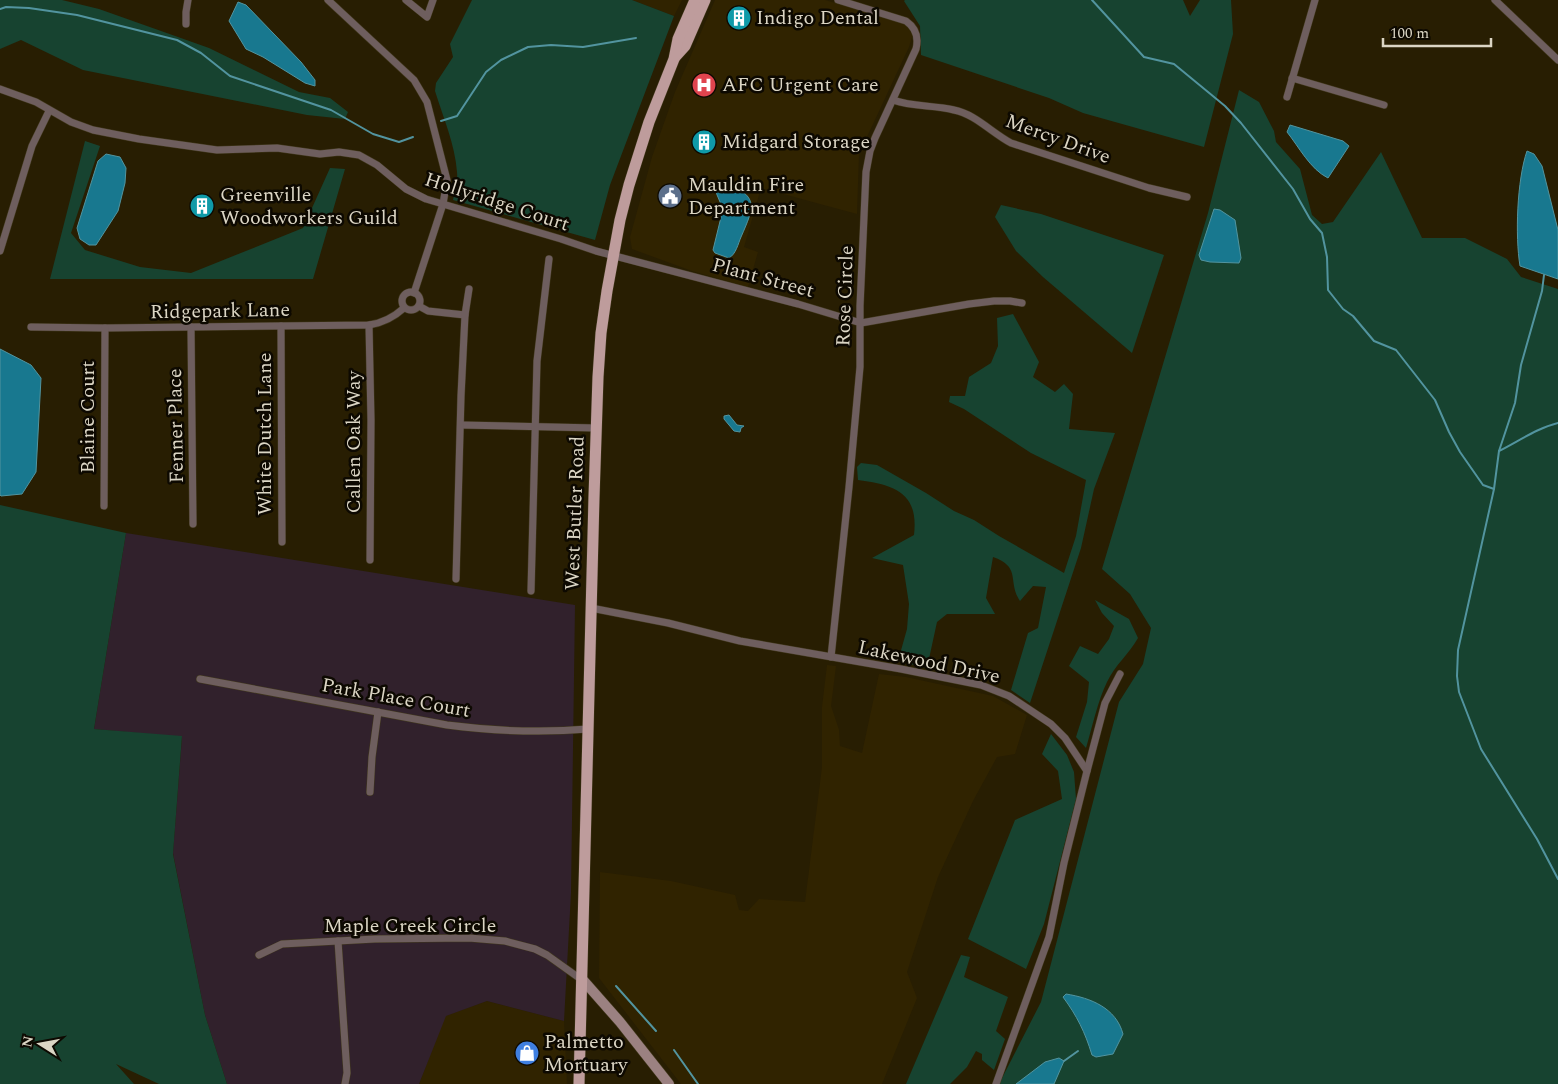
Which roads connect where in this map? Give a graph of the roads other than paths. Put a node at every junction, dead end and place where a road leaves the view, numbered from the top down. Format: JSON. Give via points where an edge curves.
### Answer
{"nodes":[{"id":1,"x":188,"y":0,"type":"edge"},
{"id":2,"x":328,"y":0,"type":"edge"},
{"id":3,"x":406,"y":0,"type":"edge"},
{"id":4,"x":433,"y":0,"type":"edge"},
{"id":5,"x":695,"y":0,"type":"edge"},
{"id":6,"x":705,"y":0,"type":"edge"},
{"id":7,"x":838,"y":0,"type":"edge"},
{"id":8,"x":1316,"y":0,"type":"edge"},
{"id":9,"x":1495,"y":0,"type":"edge"},
{"id":10,"x":186,"y":24,"type":"dead end"},
{"id":11,"x":674,"y":59,"type":"junction"},
{"id":12,"x":1558,"y":60,"type":"edge"},
{"id":13,"x":1292,"y":78,"type":"junction"},
{"id":14,"x":0,"y":89,"type":"edge"},
{"id":15,"x":1286,"y":97,"type":"dead end"},
{"id":16,"x":893,"y":100,"type":"junction"},
{"id":17,"x":1384,"y":105,"type":"dead end"},
{"id":18,"x":49,"y":111,"type":"junction"},
{"id":19,"x":1187,"y":198,"type":"dead end"},
{"id":20,"x":443,"y":204,"type":"junction"},
{"id":21,"x":0,"y":251,"type":"edge"},
{"id":22,"x":614,"y":256,"type":"junction"},
{"id":23,"x":549,"y":259,"type":"dead end"},
{"id":24,"x":469,"y":290,"type":"dead end"},
{"id":25,"x":414,"y":293,"type":"junction"},
{"id":26,"x":1022,"y":303,"type":"dead end"},
{"id":27,"x":419,"y":306,"type":"junction"},
{"id":28,"x":404,"y":308,"type":"junction"},
{"id":29,"x":465,"y":315,"type":"junction"},
{"id":30,"x":861,"y":323,"type":"junction"},
{"id":31,"x":369,"y":325,"type":"junction"},
{"id":32,"x":281,"y":326,"type":"junction"},
{"id":33,"x":191,"y":327,"type":"junction"},
{"id":34,"x":31,"y":328,"type":"dead end"},
{"id":35,"x":105,"y":328,"type":"junction"},
{"id":36,"x":461,"y":425,"type":"junction"},
{"id":37,"x":534,"y":427,"type":"junction"},
{"id":38,"x":596,"y":428,"type":"junction"},
{"id":39,"x":104,"y":506,"type":"dead end"},
{"id":40,"x":193,"y":524,"type":"dead end"},
{"id":41,"x":282,"y":542,"type":"dead end"},
{"id":42,"x":370,"y":560,"type":"dead end"},
{"id":43,"x":456,"y":579,"type":"dead end"},
{"id":44,"x":531,"y":591,"type":"dead end"},
{"id":45,"x":591,"y":608,"type":"junction"},
{"id":46,"x":832,"y":658,"type":"junction"},
{"id":47,"x":1120,"y":674,"type":"dead end"},
{"id":48,"x":200,"y":679,"type":"dead end"},
{"id":49,"x":378,"y":712,"type":"junction"},
{"id":50,"x":588,"y":729,"type":"junction"},
{"id":51,"x":1087,"y":771,"type":"junction"},
{"id":52,"x":370,"y":792,"type":"dead end"},
{"id":53,"x":338,"y":941,"type":"junction"},
{"id":54,"x":259,"y":955,"type":"dead end"},
{"id":55,"x":582,"y":980,"type":"junction"},
{"id":56,"x":345,"y":1084,"type":"edge"},
{"id":57,"x":579,"y":1084,"type":"edge"},
{"id":58,"x":669,"y":1084,"type":"edge"},
{"id":59,"x":996,"y":1084,"type":"edge"}],
"edges":[{"from":1,"to":10,"type":"street"},
{"from":2,"to":20,"type":"street","via":[[421,89],[447,180]]},
{"from":3,"to":4,"type":"street","via":[[428,17]]},
{"from":5,"to":11,"type":"main road","name":"West Butler Road","via":[[678,39]]},
{"from":6,"to":11,"type":"main road","name":"West Butler Road","via":[[685,46]]},
{"from":7,"to":16,"type":"street","name":"Rose Circle","via":[[901,19],[912,25],[916,32],[916,49]]},
{"from":8,"to":13,"type":"street"},
{"from":9,"to":12,"type":"street"},
{"from":11,"to":22,"type":"main road","name":"West Butler Road","via":[[638,153]]},
{"from":13,"to":15,"type":"street"},
{"from":13,"to":17,"type":"street"},
{"from":14,"to":18,"type":"street","name":"Hollyridge Court","via":[[36,102]]},
{"from":16,"to":19,"type":"street","name":"Mercy Drive","via":[[906,105],[956,110],[1011,143]]},
{"from":16,"to":30,"type":"street","name":"Rose Circle","via":[[868,162],[860,283]]},
{"from":18,"to":20,"type":"street","name":"Hollyridge Court","via":[[93,130],[139,139],[217,150],[277,148],[358,156],[377,165],[406,189]]},
{"from":18,"to":21,"type":"street","via":[[32,146]]},
{"from":20,"to":22,"type":"street","name":"Hollyridge Court"},
{"from":20,"to":25,"type":"street"},
{"from":22,"to":30,"type":"street","name":"Plant Street"},
{"from":22,"to":38,"type":"main road","name":"West Butler Road","via":[[601,333]]},
{"from":23,"to":37,"type":"street","via":[[537,361]]},
{"from":24,"to":29,"type":"street"},
{"from":25,"to":27,"type":"street","via":[[419,297]]},
{"from":25,"to":28,"type":"street","via":[[402,297]]},
{"from":26,"to":30,"type":"street","name":"Plant Street","via":[[969,304]]},
{"from":27,"to":28,"type":"street","via":[[411,311]]},
{"from":27,"to":29,"type":"street","via":[[428,311]]},
{"from":28,"to":31,"type":"street","name":"Ridgepark Lane","via":[[378,324]]},
{"from":29,"to":36,"type":"street"},
{"from":30,"to":46,"type":"street","name":"Rose Circle","via":[[860,367]]},
{"from":31,"to":32,"type":"street","name":"Ridgepark Lane"},
{"from":31,"to":42,"type":"street","name":"Callen Oak Way"},
{"from":32,"to":33,"type":"street","name":"Ridgepark Lane"},
{"from":32,"to":41,"type":"street","name":"White Dutch Lane"},
{"from":33,"to":35,"type":"street","name":"Ridgepark Lane"},
{"from":33,"to":40,"type":"street","name":"Fenner Place"},
{"from":34,"to":35,"type":"street","name":"Ridgepark Lane"},
{"from":35,"to":39,"type":"street","name":"Blaine Court"},
{"from":36,"to":37,"type":"street"},
{"from":36,"to":43,"type":"street"},
{"from":37,"to":38,"type":"street"},
{"from":37,"to":44,"type":"street"},
{"from":38,"to":45,"type":"main road","name":"West Butler Road"},
{"from":45,"to":46,"type":"street","name":"Lakewood Drive"},
{"from":45,"to":50,"type":"main road","name":"West Butler Road"},
{"from":46,"to":51,"type":"street","name":"Lakewood Drive","via":[[946,678],[998,691],[1051,724],[1065,738]]},
{"from":47,"to":51,"type":"street","via":[[1105,703]]},
{"from":48,"to":49,"type":"street","name":"Park Place Court"},
{"from":49,"to":50,"type":"street","name":"Park Place Court","via":[[480,729]]},
{"from":49,"to":52,"type":"street"},
{"from":50,"to":55,"type":"main road","name":"West Butler Road"},
{"from":51,"to":59,"type":"street","via":[[1049,937]]},
{"from":53,"to":54,"type":"street","name":"Maple Creek Circle","via":[[282,944]]},
{"from":53,"to":55,"type":"street","name":"Maple Creek Circle","via":[[444,938],[505,941],[525,945],[547,955]]},
{"from":53,"to":56,"type":"street","via":[[347,1073]]},
{"from":55,"to":57,"type":"main road","name":"West Butler Road"},
{"from":55,"to":58,"type":"main road"}]}
